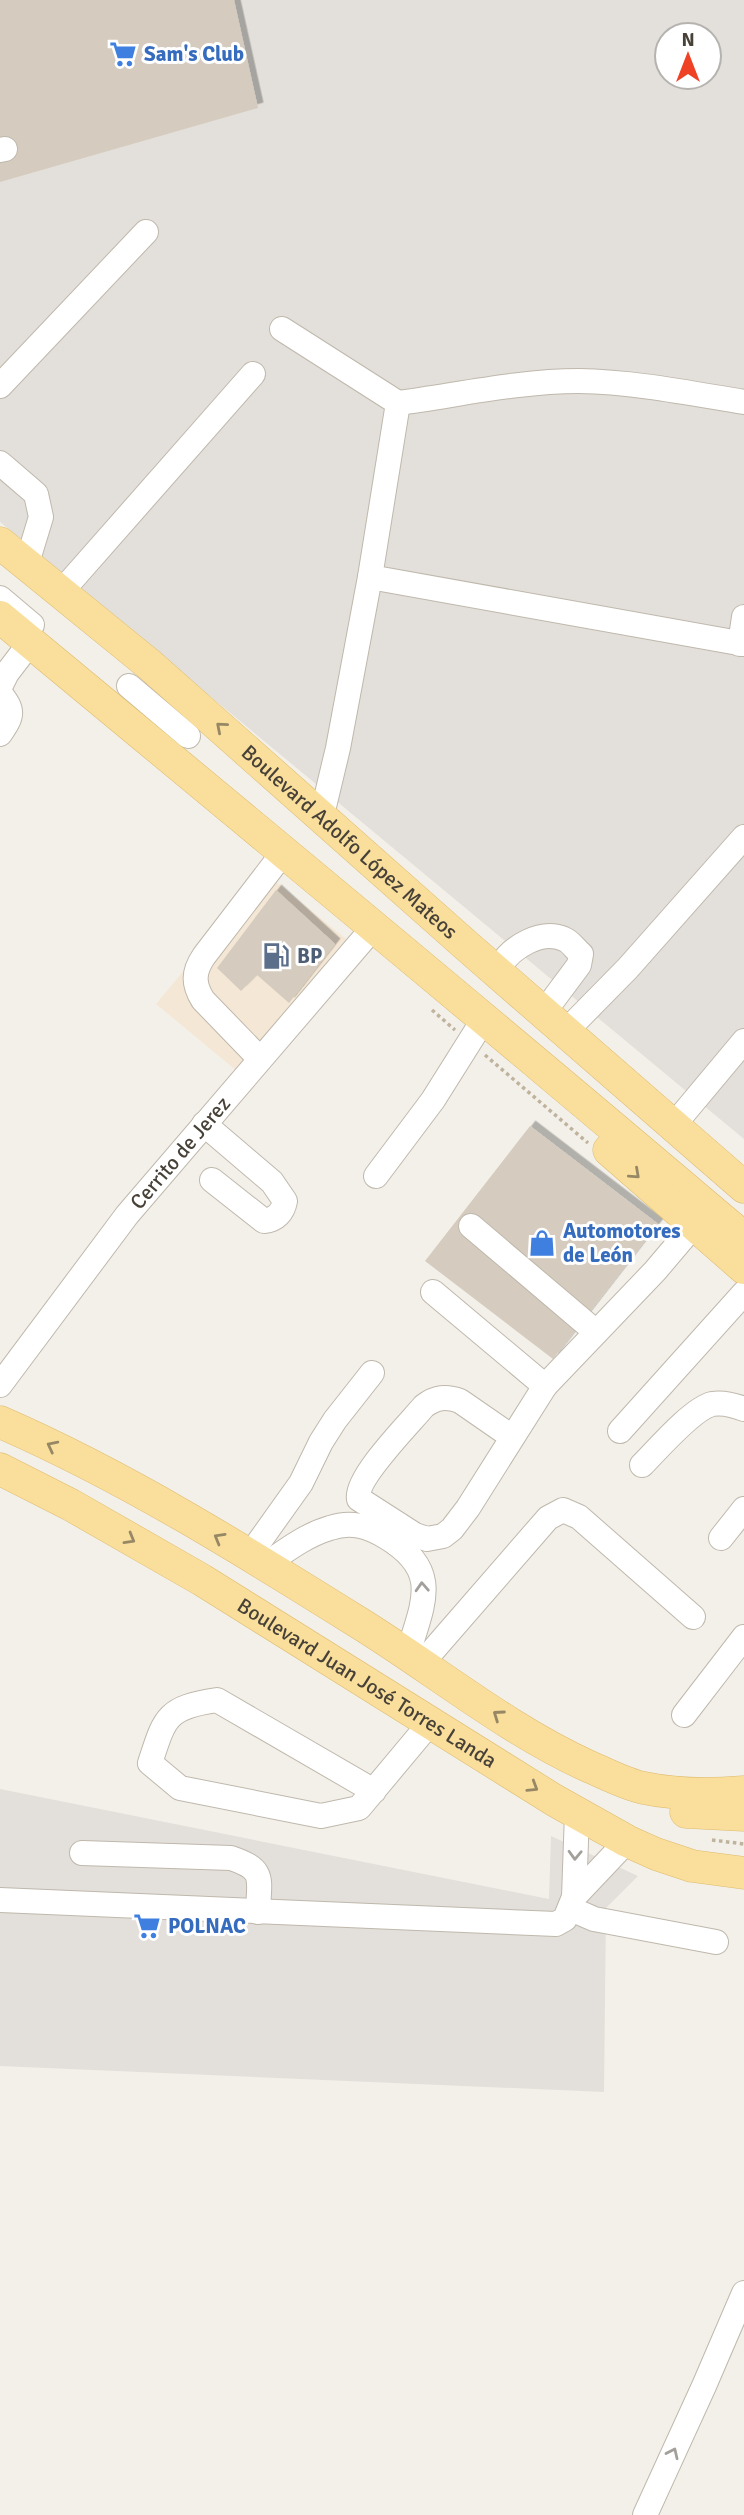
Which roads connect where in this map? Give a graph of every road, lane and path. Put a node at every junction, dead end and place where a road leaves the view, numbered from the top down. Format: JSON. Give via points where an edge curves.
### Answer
{"nodes":[{"id":1,"x":146,"y":232,"type":"dead end"},
{"id":2,"x":282,"y":329,"type":"dead end"},
{"id":3,"x":253,"y":374,"type":"dead end"},
{"id":4,"x":0,"y":386,"type":"edge"},
{"id":5,"x":744,"y":402,"type":"edge"},
{"id":6,"x":398,"y":403,"type":"junction"},
{"id":7,"x":0,"y":463,"type":"edge"},
{"id":8,"x":0,"y":542,"type":"edge"},
{"id":9,"x":27,"y":563,"type":"junction"},
{"id":10,"x":370,"y":577,"type":"junction"},
{"id":11,"x":62,"y":591,"type":"junction"},
{"id":12,"x":744,"y":617,"type":"edge"},
{"id":13,"x":7,"y":623,"type":"edge"},
{"id":14,"x":742,"y":644,"type":"edge"},
{"id":15,"x":0,"y":687,"type":"edge"},
{"id":16,"x":129,"y":687,"type":"dead end"},
{"id":17,"x":0,"y":693,"type":"edge"},
{"id":18,"x":0,"y":734,"type":"edge"},
{"id":19,"x":188,"y":736,"type":"dead end"},
{"id":20,"x":322,"y":815,"type":"junction"},
{"id":21,"x":744,"y":837,"type":"edge"},
{"id":22,"x":283,"y":853,"type":"junction"},
{"id":23,"x":373,"y":928,"type":"junction"},
{"id":24,"x":468,"y":947,"type":"junction"},
{"id":25,"x":500,"y":966,"type":"junction"},
{"id":26,"x":439,"y":998,"type":"junction"},
{"id":27,"x":562,"y":1013,"type":"junction"},
{"id":28,"x":473,"y":1036,"type":"junction"},
{"id":29,"x":744,"y":1041,"type":"edge"},
{"id":30,"x":260,"y":1059,"type":"junction"},
{"id":31,"x":683,"y":1114,"type":"junction"},
{"id":32,"x":204,"y":1124,"type":"junction"},
{"id":33,"x":595,"y":1149,"type":"dead end"},
{"id":34,"x":675,"y":1154,"type":"junction"},
{"id":35,"x":744,"y":1166,"type":"edge"},
{"id":36,"x":376,"y":1176,"type":"dead end"},
{"id":37,"x":212,"y":1180,"type":"dead end"},
{"id":38,"x":744,"y":1186,"type":"edge"},
{"id":39,"x":744,"y":1205,"type":"edge"},
{"id":40,"x":744,"y":1225,"type":"edge"},
{"id":41,"x":471,"y":1226,"type":"dead end"},
{"id":42,"x":694,"y":1226,"type":"junction"},
{"id":43,"x":744,"y":1238,"type":"edge"},
{"id":44,"x":744,"y":1268,"type":"edge"},
{"id":45,"x":433,"y":1292,"type":"dead end"},
{"id":46,"x":744,"y":1293,"type":"edge"},
{"id":47,"x":596,"y":1332,"type":"junction"},
{"id":48,"x":372,"y":1373,"type":"dead end"},
{"id":49,"x":0,"y":1385,"type":"edge"},
{"id":50,"x":545,"y":1386,"type":"junction"},
{"id":51,"x":744,"y":1409,"type":"edge"},
{"id":52,"x":0,"y":1422,"type":"edge"},
{"id":53,"x":620,"y":1432,"type":"dead end"},
{"id":54,"x":512,"y":1437,"type":"junction"},
{"id":55,"x":642,"y":1465,"type":"dead end"},
{"id":56,"x":0,"y":1469,"type":"edge"},
{"id":57,"x":744,"y":1509,"type":"edge"},
{"id":58,"x":721,"y":1538,"type":"dead end"},
{"id":59,"x":257,"y":1560,"type":"junction"},
{"id":60,"x":693,"y":1617,"type":"dead end"},
{"id":61,"x":744,"y":1637,"type":"edge"},
{"id":62,"x":415,"y":1658,"type":"junction"},
{"id":63,"x":684,"y":1715,"type":"dead end"},
{"id":64,"x":430,"y":1723,"type":"junction"},
{"id":65,"x":558,"y":1752,"type":"junction"},
{"id":66,"x":374,"y":1791,"type":"junction"},
{"id":67,"x":744,"y":1792,"type":"edge"},
{"id":68,"x":577,"y":1813,"type":"junction"},
{"id":69,"x":744,"y":1815,"type":"edge"},
{"id":70,"x":627,"y":1841,"type":"junction"},
{"id":71,"x":82,"y":1853,"type":"dead end"},
{"id":72,"x":744,"y":1873,"type":"edge"},
{"id":73,"x":0,"y":1900,"type":"edge"},
{"id":74,"x":573,"y":1903,"type":"junction"},
{"id":75,"x":258,"y":1912,"type":"junction"},
{"id":76,"x":716,"y":1942,"type":"dead end"},
{"id":77,"x":744,"y":2293,"type":"edge"},
{"id":78,"x":645,"y":2515,"type":"edge"}],
"edges":[{"from":1,"to":4,"type":"street"},
{"from":2,"to":6,"type":"street"},
{"from":3,"to":11,"type":"street"},
{"from":5,"to":6,"type":"street","via":[[650,386],[577,381]]},
{"from":6,"to":10,"type":"street"},
{"from":7,"to":9,"type":"street","via":[[36,494],[41,517]]},
{"from":8,"to":9,"type":"main road","name":"Boulevard Adolfo López Mateos"},
{"from":9,"to":11,"type":"main road","name":"Boulevard Adolfo López Mateos"},
{"from":10,"to":14,"type":"street"},
{"from":10,"to":20,"type":"street"},
{"from":20,"to":11,"type":"main road","name":"Boulevard Adolfo López Mateos","one_way":true},
{"from":12,"to":14,"type":"street"},
{"from":13,"to":15,"type":"street","via":[[7,673]]},
{"from":13,"to":22,"type":"main road"},
{"from":13,"to":34,"type":"street"},
{"from":16,"to":19,"type":"street"},
{"from":17,"to":18,"type":"street","via":[[10,706]]},
{"from":20,"to":24,"type":"main road","name":"Boulevard Adolfo López Mateos"},
{"from":21,"to":27,"type":"street","via":[[628,968]]},
{"from":22,"to":23,"type":"main road"},
{"from":22,"to":30,"type":"street","via":[[204,956],[195,979],[203,1000]]},
{"from":23,"to":26,"type":"main road"},
{"from":23,"to":30,"type":"street","name":"Cerrito de Jerez"},
{"from":24,"to":25,"type":"main road"},
{"from":24,"to":34,"type":"main road","name":"Boulevard Adolfo López Mateos"},
{"from":25,"to":27,"type":"main road"},
{"from":25,"to":27,"type":"street","via":[[508,953],[540,937],[565,939],[581,954]]},
{"from":26,"to":28,"type":"path"},
{"from":26,"to":28,"type":"main road","via":[[464,1014]]},
{"from":26,"to":34,"type":"main road"},
{"from":27,"to":31,"type":"main road"},
{"from":28,"to":33,"type":"path"},
{"from":28,"to":36,"type":"street","via":[[433,1100]]},
{"from":28,"to":42,"type":"main road","one_way":true},
{"from":29,"to":31,"type":"street"},
{"from":30,"to":32,"type":"street","name":"Cerrito de Jerez"},
{"from":31,"to":35,"type":"main road"},
{"from":32,"to":37,"type":"street","via":[[272,1182],[285,1201],[284,1209],[264,1221]]},
{"from":32,"to":49,"type":"street","name":"Cerrito de Jerez","via":[[127,1215]]},
{"from":34,"to":38,"type":"main road"},
{"from":34,"to":39,"type":"street"},
{"from":34,"to":40,"type":"street"},
{"from":34,"to":43,"type":"main road"},
{"from":41,"to":47,"type":"street"},
{"from":42,"to":44,"type":"main road"},
{"from":42,"to":47,"type":"street"},
{"from":45,"to":50,"type":"street"},
{"from":46,"to":53,"type":"street"},
{"from":47,"to":50,"type":"street"},
{"from":48,"to":59,"type":"street","via":[[321,1442]]},
{"from":50,"to":54,"type":"street"},
{"from":51,"to":55,"type":"street","via":[[724,1403],[697,1411]]},
{"from":59,"to":52,"type":"main road","name":"Boulevard Juan José Torres Landa","one_way":true,"via":[[104,1472]]},
{"from":54,"to":54,"type":"street","via":[[468,1508],[443,1536],[427,1539],[415,1535],[359,1499],[366,1476],[432,1400],[450,1397],[460,1401]]},
{"from":56,"to":64,"type":"main road","name":"Boulevard Juan José Torres Landa","one_way":true,"via":[[202,1580]]},
{"from":57,"to":58,"type":"street"},
{"from":59,"to":62,"type":"main road","name":"Boulevard Juan José Torres Landa"},
{"from":62,"to":59,"type":"street","one_way":true,"via":[[424,1595],[422,1575],[401,1546],[369,1528],[346,1524]]},
{"from":60,"to":62,"type":"street","via":[[579,1517],[562,1510],[548,1518]]},
{"from":61,"to":63,"type":"street"},
{"from":65,"to":62,"type":"main road","name":"Boulevard Juan José Torres Landa","one_way":true},
{"from":64,"to":66,"type":"street"},
{"from":64,"to":68,"type":"main road","name":"Boulevard Juan José Torres Landa","one_way":true},
{"from":65,"to":67,"type":"main road","name":"Boulevard Juan José Torres Landa","via":[[642,1787],[671,1792]]},
{"from":65,"to":69,"type":"main road","via":[[635,1797],[687,1812]]},
{"from":66,"to":66,"type":"street","via":[[359,1808],[321,1816],[180,1788],[150,1763],[164,1722],[190,1705],[218,1700]]},
{"from":68,"to":70,"type":"main road","name":"Boulevard Juan José Torres Landa"},
{"from":68,"to":74,"type":"street","one_way":true},
{"from":70,"to":72,"type":"main road","name":"Boulevard Juan José Torres Landa","via":[[692,1866]]},
{"from":70,"to":74,"type":"street"},
{"from":71,"to":75,"type":"street","via":[[230,1858],[251,1865],[259,1876]]},
{"from":73,"to":75,"type":"street"},
{"from":74,"to":75,"type":"street","via":[[565,1919],[542,1925]]},
{"from":74,"to":76,"type":"street","via":[[594,1919]]},
{"from":78,"to":77,"type":"street","one_way":true}]}
